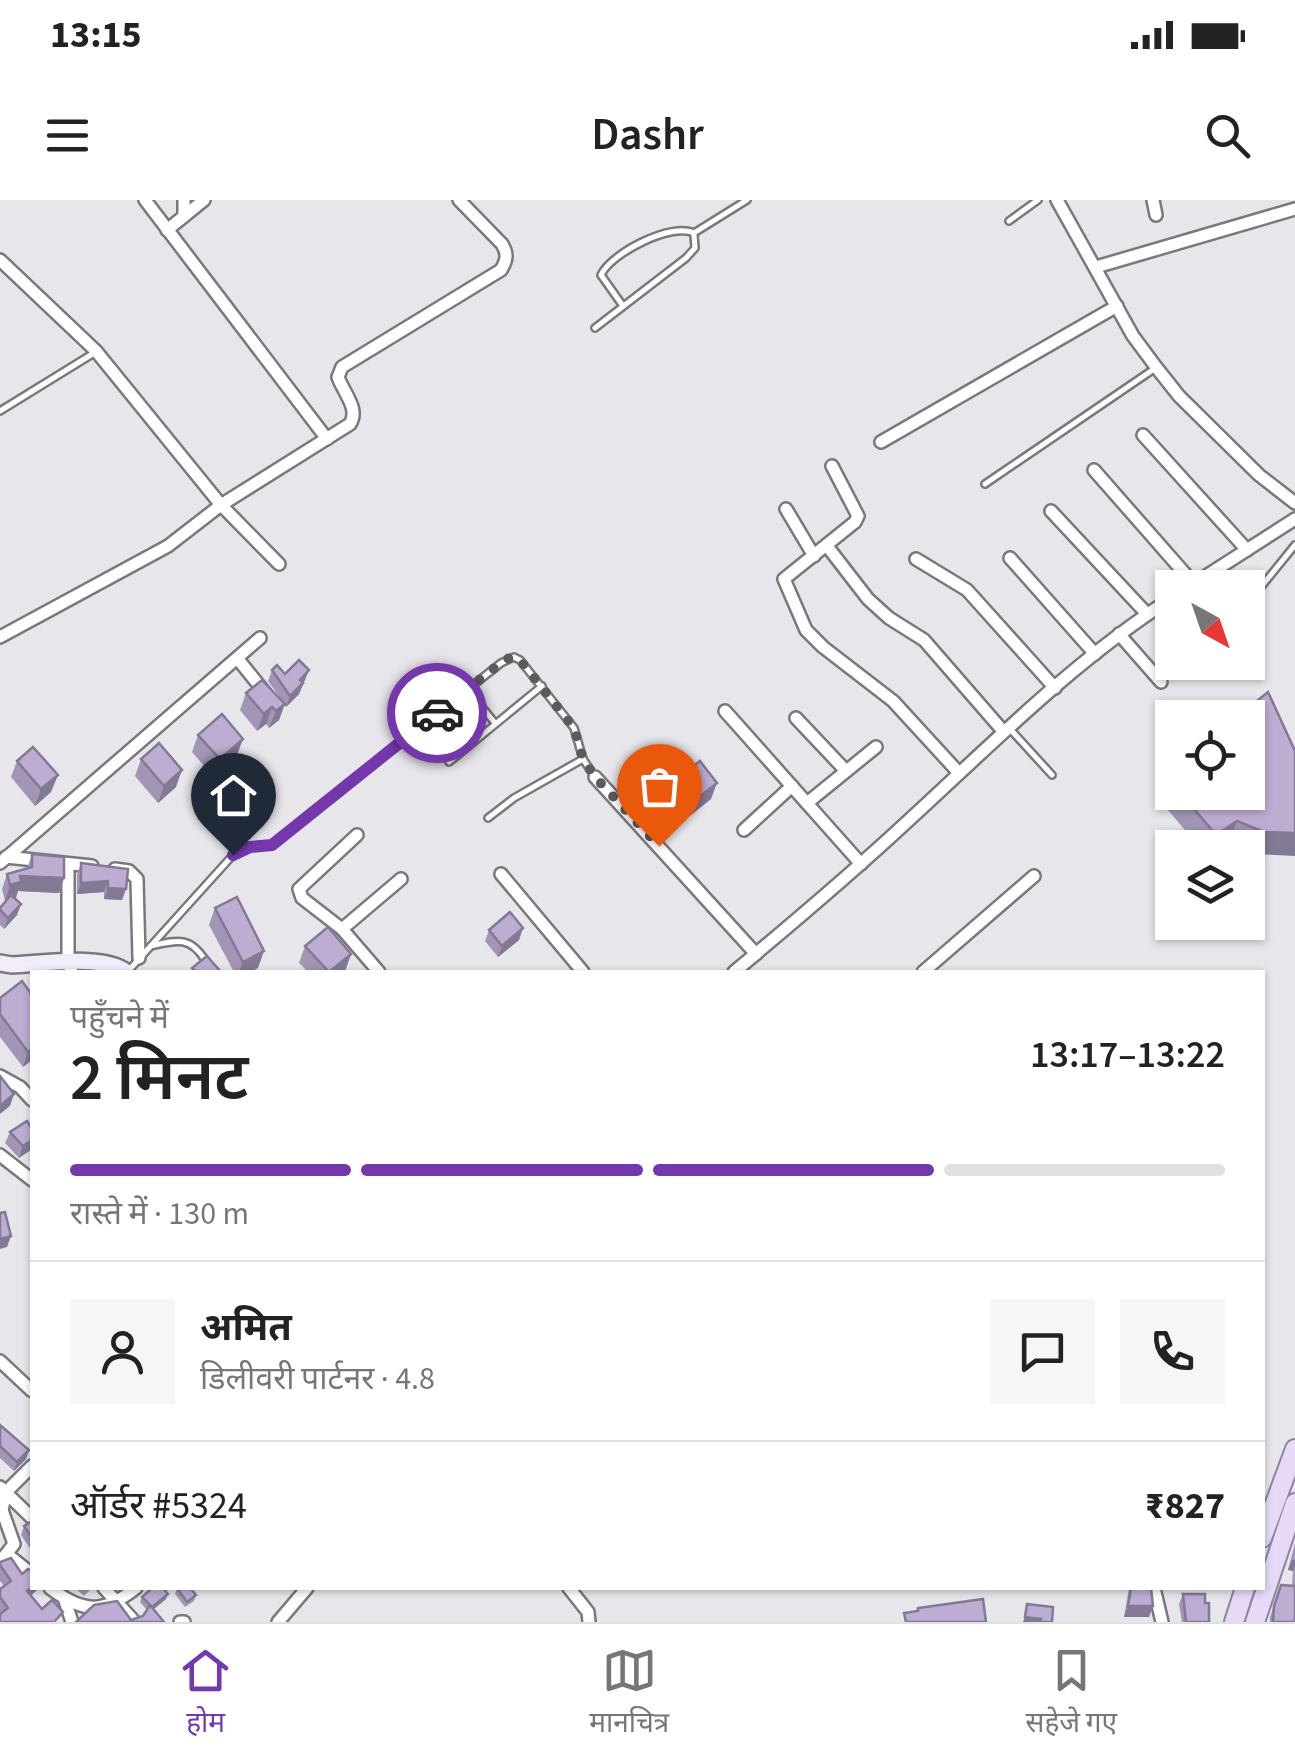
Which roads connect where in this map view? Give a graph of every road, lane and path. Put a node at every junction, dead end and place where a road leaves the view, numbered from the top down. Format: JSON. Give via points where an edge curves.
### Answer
{"nodes":[{"id":1,"x":146,"y":200,"type":"edge"},
{"id":2,"x":184,"y":200,"type":"edge"},
{"id":3,"x":204,"y":200,"type":"edge"},
{"id":4,"x":459,"y":200,"type":"edge"},
{"id":5,"x":748,"y":200,"type":"edge"},
{"id":6,"x":1038,"y":200,"type":"edge"},
{"id":7,"x":1058,"y":200,"type":"edge"},
{"id":8,"x":1153,"y":200,"type":"edge"},
{"id":9,"x":1264,"y":200,"type":"edge"},
{"id":10,"x":1295,"y":210,"type":"edge"},
{"id":11,"x":1156,"y":215,"type":"dead end"},
{"id":12,"x":184,"y":216,"type":"junction"},
{"id":13,"x":1269,"y":216,"type":"junction"},
{"id":14,"x":1009,"y":221,"type":"dead end"},
{"id":15,"x":168,"y":230,"type":"junction"},
{"id":16,"x":694,"y":234,"type":"junction"},
{"id":17,"x":0,"y":260,"type":"edge"},
{"id":18,"x":1096,"y":266,"type":"junction"},
{"id":19,"x":623,"y":306,"type":"junction"},
{"id":20,"x":1117,"y":306,"type":"junction"},
{"id":21,"x":595,"y":328,"type":"dead end"},
{"id":22,"x":96,"y":352,"type":"junction"},
{"id":23,"x":1156,"y":367,"type":"junction"},
{"id":24,"x":0,"y":411,"type":"edge"},
{"id":25,"x":1143,"y":435,"type":"dead end"},
{"id":26,"x":328,"y":439,"type":"junction"},
{"id":27,"x":881,"y":442,"type":"dead end"},
{"id":28,"x":832,"y":466,"type":"dead end"},
{"id":29,"x":1094,"y":470,"type":"dead end"},
{"id":30,"x":985,"y":484,"type":"dead end"},
{"id":31,"x":1295,"y":502,"type":"edge"},
{"id":32,"x":221,"y":505,"type":"junction"},
{"id":33,"x":786,"y":509,"type":"dead end"},
{"id":34,"x":1052,"y":511,"type":"dead end"},
{"id":35,"x":1295,"y":520,"type":"edge"},
{"id":36,"x":1295,"y":545,"type":"edge"},
{"id":37,"x":828,"y":546,"type":"junction"},
{"id":38,"x":1246,"y":550,"type":"junction"},
{"id":39,"x":814,"y":556,"type":"junction"},
{"id":40,"x":1010,"y":558,"type":"dead end"},
{"id":41,"x":916,"y":559,"type":"dead end"},
{"id":42,"x":279,"y":564,"type":"dead end"},
{"id":43,"x":1178,"y":570,"type":"edge"},
{"id":44,"x":1215,"y":570,"type":"edge"},
{"id":45,"x":1265,"y":582,"type":"edge"},
{"id":46,"x":1155,"y":609,"type":"edge"},
{"id":47,"x":1147,"y":614,"type":"junction"},
{"id":48,"x":1119,"y":634,"type":"junction"},
{"id":49,"x":0,"y":636,"type":"edge"},
{"id":50,"x":260,"y":638,"type":"dead end"},
{"id":51,"x":1095,"y":654,"type":"junction"},
{"id":52,"x":237,"y":658,"type":"junction"},
{"id":53,"x":1161,"y":682,"type":"dead end"},
{"id":54,"x":542,"y":686,"type":"junction"},
{"id":55,"x":1055,"y":688,"type":"junction"},
{"id":56,"x":467,"y":689,"type":"junction"},
{"id":57,"x":278,"y":708,"type":"edge"},
{"id":58,"x":725,"y":711,"type":"dead end"},
{"id":59,"x":796,"y":718,"type":"dead end"},
{"id":60,"x":495,"y":723,"type":"junction"},
{"id":61,"x":1006,"y":729,"type":"junction"},
{"id":62,"x":876,"y":746,"type":"dead end"},
{"id":63,"x":583,"y":759,"type":"junction"},
{"id":64,"x":449,"y":762,"type":"dead end"},
{"id":65,"x":846,"y":771,"type":"junction"},
{"id":66,"x":959,"y":774,"type":"junction"},
{"id":67,"x":1052,"y":775,"type":"dead end"},
{"id":68,"x":595,"y":777,"type":"joint"},
{"id":69,"x":792,"y":786,"type":"junction"},
{"id":70,"x":806,"y":803,"type":"junction"},
{"id":71,"x":488,"y":818,"type":"dead end"},
{"id":72,"x":744,"y":830,"type":"dead end"},
{"id":73,"x":357,"y":835,"type":"dead end"},
{"id":74,"x":3,"y":860,"type":"edge"},
{"id":75,"x":68,"y":864,"type":"junction"},
{"id":76,"x":861,"y":864,"type":"junction"},
{"id":77,"x":502,"y":874,"type":"dead end"},
{"id":78,"x":1034,"y":876,"type":"dead end"},
{"id":79,"x":401,"y":879,"type":"dead end"},
{"id":80,"x":342,"y":929,"type":"junction"},
{"id":81,"x":148,"y":947,"type":"junction"},
{"id":82,"x":756,"y":954,"type":"junction"},
{"id":83,"x":139,"y":958,"type":"junction"},
{"id":84,"x":4,"y":967,"type":"edge"},
{"id":85,"x":70,"y":968,"type":"edge"},
{"id":86,"x":124,"y":970,"type":"edge"},
{"id":87,"x":128,"y":970,"type":"edge"},
{"id":88,"x":212,"y":970,"type":"edge"},
{"id":89,"x":377,"y":970,"type":"edge"},
{"id":90,"x":580,"y":970,"type":"edge"},
{"id":91,"x":736,"y":970,"type":"edge"},
{"id":92,"x":925,"y":970,"type":"edge"},
{"id":93,"x":0,"y":1076,"type":"edge"},
{"id":94,"x":30,"y":1098,"type":"edge"},
{"id":95,"x":0,"y":1155,"type":"edge"},
{"id":96,"x":30,"y":1178,"type":"edge"},
{"id":97,"x":0,"y":1361,"type":"edge"},
{"id":98,"x":30,"y":1389,"type":"edge"},
{"id":99,"x":1295,"y":1449,"type":"edge"},
{"id":100,"x":30,"y":1468,"type":"edge"},
{"id":101,"x":3,"y":1489,"type":"edge"},
{"id":102,"x":1295,"y":1503,"type":"edge"},
{"id":103,"x":30,"y":1516,"type":"edge"},
{"id":104,"x":1265,"y":1530,"type":"edge"},
{"id":105,"x":2,"y":1560,"type":"edge"},
{"id":106,"x":30,"y":1573,"type":"edge"},
{"id":107,"x":53,"y":1590,"type":"edge"},
{"id":108,"x":106,"y":1590,"type":"edge"},
{"id":109,"x":133,"y":1590,"type":"edge"},
{"id":110,"x":305,"y":1590,"type":"edge"},
{"id":111,"x":571,"y":1590,"type":"edge"},
{"id":112,"x":1154,"y":1590,"type":"edge"},
{"id":113,"x":1244,"y":1590,"type":"edge"},
{"id":114,"x":64,"y":1598,"type":"junction"},
{"id":115,"x":118,"y":1601,"type":"junction"},
{"id":116,"x":133,"y":1620,"type":"edge"},
{"id":117,"x":72,"y":1622,"type":"edge"},
{"id":118,"x":278,"y":1622,"type":"edge"},
{"id":119,"x":588,"y":1622,"type":"edge"},
{"id":120,"x":1162,"y":1622,"type":"edge"},
{"id":121,"x":1234,"y":1622,"type":"edge"},
{"id":122,"x":1255,"y":1622,"type":"edge"}],
"edges":[{"from":1,"to":15,"type":"street"},
{"from":2,"to":12,"type":"street"},
{"from":3,"to":12,"type":"street"},
{"from":4,"to":26,"type":"street","via":[[502,244],[506,261],[350,360],[338,377],[354,418]]},
{"from":5,"to":16,"type":"lane"},
{"from":6,"to":14,"type":"lane"},
{"from":7,"to":18,"type":"street"},
{"from":8,"to":11,"type":"street"},
{"from":9,"to":13,"type":"street"},
{"from":10,"to":13,"type":"street"},
{"from":12,"to":15,"type":"street"},
{"from":13,"to":18,"type":"street"},
{"from":15,"to":26,"type":"street"},
{"from":16,"to":19,"type":"lane","via":[[695,248],[686,258]]},
{"from":16,"to":19,"type":"lane","via":[[682,228],[668,232],[612,259],[600,275]]},
{"from":17,"to":22,"type":"street"},
{"from":18,"to":20,"type":"street"},
{"from":19,"to":21,"type":"lane"},
{"from":20,"to":23,"type":"street"},
{"from":20,"to":27,"type":"street"},
{"from":22,"to":24,"type":"lane"},
{"from":22,"to":32,"type":"street"},
{"from":23,"to":30,"type":"lane"},
{"from":23,"to":31,"type":"street","via":[[1236,452]]},
{"from":25,"to":38,"type":"street"},
{"from":26,"to":32,"type":"street"},
{"from":28,"to":37,"type":"street","via":[[858,516]]},
{"from":29,"to":43,"type":"street"},
{"from":32,"to":42,"type":"street"},
{"from":32,"to":49,"type":"street","via":[[138,564]]},
{"from":33,"to":39,"type":"street"},
{"from":34,"to":47,"type":"street"},
{"from":35,"to":38,"type":"street"},
{"from":36,"to":45,"type":"lane"},
{"from":37,"to":39,"type":"street"},
{"from":37,"to":61,"type":"street","via":[[868,599],[924,640]]},
{"from":38,"to":44,"type":"street"},
{"from":39,"to":66,"type":"street","via":[[784,580],[806,630],[892,702]]},
{"from":40,"to":51,"type":"street"},
{"from":41,"to":55,"type":"street","via":[[967,590]]},
{"from":46,"to":47,"type":"street"},
{"from":47,"to":48,"type":"street"},
{"from":48,"to":51,"type":"street"},
{"from":48,"to":53,"type":"street"},
{"from":50,"to":52,"type":"street"},
{"from":51,"to":55,"type":"street"},
{"from":52,"to":57,"type":"street"},
{"from":52,"to":74,"type":"street"},
{"from":54,"to":56,"type":"lane","via":[[514,657]]},
{"from":54,"to":60,"type":"lane"},
{"from":54,"to":63,"type":"lane","via":[[574,728]]},
{"from":55,"to":61,"type":"street"},
{"from":56,"to":60,"type":"lane"},
{"from":56,"to":81,"type":"lane","via":[[272,845],[233,855]]},
{"from":58,"to":69,"type":"street"},
{"from":59,"to":65,"type":"street"},
{"from":60,"to":64,"type":"lane"},
{"from":61,"to":66,"type":"street"},
{"from":61,"to":67,"type":"lane"},
{"from":62,"to":65,"type":"street"},
{"from":63,"to":68,"type":"lane"},
{"from":63,"to":71,"type":"lane"},
{"from":65,"to":70,"type":"street"},
{"from":66,"to":76,"type":"street"},
{"from":68,"to":82,"type":"street"},
{"from":69,"to":70,"type":"street"},
{"from":69,"to":72,"type":"street"},
{"from":70,"to":76,"type":"street"},
{"from":73,"to":80,"type":"street","via":[[299,888],[302,898]]},
{"from":74,"to":75,"type":"street"},
{"from":75,"to":83,"type":"street","via":[[134,874]]},
{"from":75,"to":85,"type":"street"},
{"from":76,"to":82,"type":"street"},
{"from":77,"to":90,"type":"street"},
{"from":78,"to":92,"type":"street"},
{"from":79,"to":80,"type":"street"},
{"from":80,"to":89,"type":"street"},
{"from":81,"to":83,"type":"lane"},
{"from":81,"to":88,"type":"lane","via":[[185,940]]},
{"from":82,"to":91,"type":"street"},
{"from":83,"to":87,"type":"lane"},
{"from":84,"to":85,"type":"main road"},
{"from":85,"to":86,"type":"main road","via":[[99,962]]},
{"from":93,"to":94,"type":"street"},
{"from":95,"to":96,"type":"street"},
{"from":97,"to":98,"type":"street"},
{"from":99,"to":104,"type":"main road"},
{"from":100,"to":101,"type":"street"},
{"from":101,"to":103,"type":"street"},
{"from":101,"to":105,"type":"street","via":[[2,1510],[14,1544]]},
{"from":102,"to":122,"type":"main road"},
{"from":105,"to":106,"type":"street"},
{"from":107,"to":114,"type":"street"},
{"from":108,"to":115,"type":"street"},
{"from":109,"to":115,"type":"street"},
{"from":110,"to":118,"type":"street"},
{"from":111,"to":119,"type":"street"},
{"from":112,"to":120,"type":"street"},
{"from":113,"to":121,"type":"main road"},
{"from":114,"to":115,"type":"street","via":[[82,1608]]},
{"from":114,"to":117,"type":"street"},
{"from":115,"to":116,"type":"street"}]}
